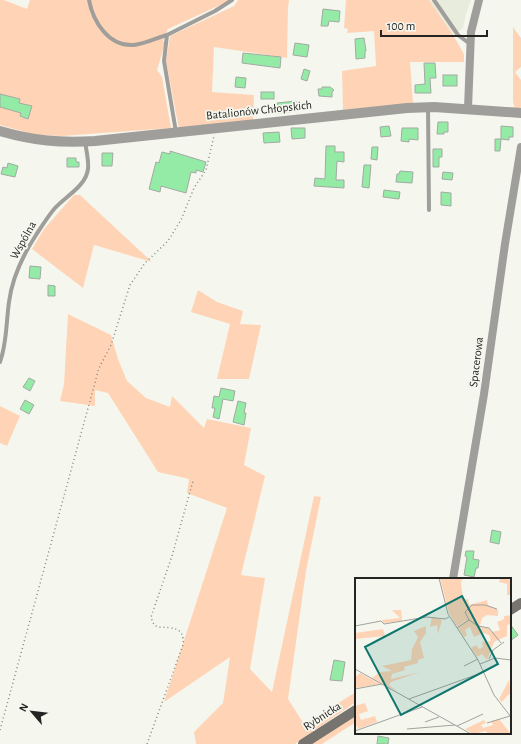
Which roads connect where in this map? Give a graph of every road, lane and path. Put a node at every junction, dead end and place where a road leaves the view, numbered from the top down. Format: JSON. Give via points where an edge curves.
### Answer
{"nodes":[{"id":1,"x":90,"y":0,"type":"edge"},
{"id":2,"x":232,"y":0,"type":"edge"},
{"id":3,"x":434,"y":0,"type":"edge"},
{"id":4,"x":479,"y":0,"type":"edge"},
{"id":5,"x":167,"y":35,"type":"junction"},
{"id":6,"x":470,"y":44,"type":"junction"},
{"id":7,"x":428,"y":107,"type":"junction"},
{"id":8,"x":468,"y":108,"type":"junction"},
{"id":9,"x":521,"y":113,"type":"edge"},
{"id":10,"x":215,"y":128,"type":"junction"},
{"id":11,"x":0,"y":131,"type":"edge"},
{"id":12,"x":176,"y":132,"type":"junction"},
{"id":13,"x":85,"y":141,"type":"junction"},
{"id":14,"x":521,"y":147,"type":"edge"},
{"id":15,"x":429,"y":210,"type":"dead end"},
{"id":16,"x":0,"y":362,"type":"edge"},
{"id":17,"x":193,"y":481,"type":"dead end"},
{"id":18,"x":453,"y":578,"type":"edge"},
{"id":19,"x":521,"y":603,"type":"edge"},
{"id":20,"x":511,"y":609,"type":"edge"},
{"id":21,"x":355,"y":711,"type":"edge"},
{"id":22,"x":0,"y":730,"type":"edge"},
{"id":23,"x":147,"y":744,"type":"edge"},
{"id":24,"x":303,"y":744,"type":"edge"}],
"edges":[{"from":1,"to":5,"type":"lane","via":[[97,22],[108,36],[121,44],[135,45]]},
{"from":2,"to":5,"type":"lane"},
{"from":3,"to":6,"type":"lane","via":[[458,34]]},
{"from":4,"to":6,"type":"street"},
{"from":5,"to":12,"type":"lane","via":[[164,61]]},
{"from":6,"to":8,"type":"street"},
{"from":7,"to":8,"type":"street","name":"Batalionów Chłopskich"},
{"from":7,"to":10,"type":"street","name":"Batalionów Chłopskich"},
{"from":7,"to":15,"type":"lane"},
{"from":8,"to":9,"type":"street","name":"Batalionów Chłopskich"},
{"from":10,"to":12,"type":"street","name":"Batalionów Chłopskich"},
{"from":10,"to":22,"type":"path","via":[[206,170],[194,188],[178,225],[168,240],[145,263],[130,285],[111,345],[99,368]]},
{"from":11,"to":13,"type":"street","name":"Batalionów Chłopskich","via":[[51,142]]},
{"from":12,"to":13,"type":"street","name":"Batalionów Chłopskich"},
{"from":13,"to":16,"type":"lane","name":"Wspólna","via":[[88,168],[86,177],[48,217],[25,255],[16,276],[9,302],[6,340]]},
{"from":14,"to":18,"type":"street","name":"Spacerowa"},
{"from":17,"to":23,"type":"path","via":[[172,556],[151,617],[158,627],[181,632],[184,637],[183,645]]},
{"from":19,"to":20,"type":"main road"},
{"from":21,"to":24,"type":"main road","name":"Rybnicka"}]}
